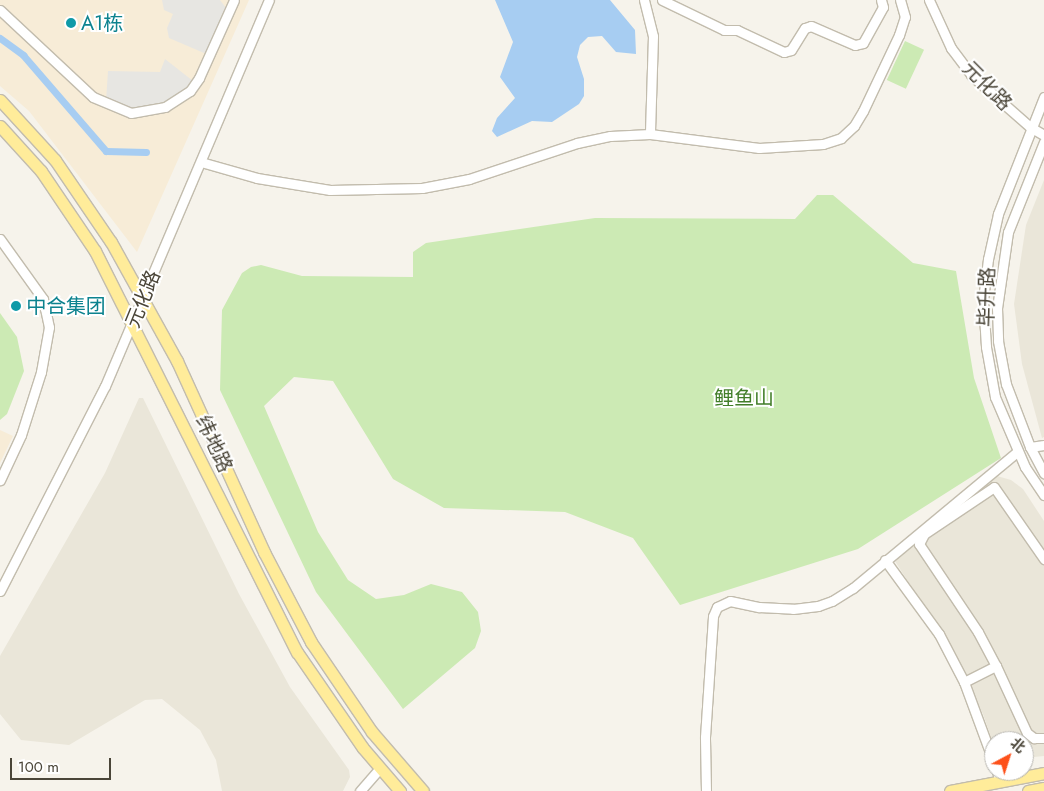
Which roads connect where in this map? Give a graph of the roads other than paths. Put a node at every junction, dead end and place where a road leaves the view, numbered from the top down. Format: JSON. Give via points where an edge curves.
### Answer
{"nodes":[{"id":1,"x":234,"y":0,"type":"edge"},
{"id":2,"x":269,"y":0,"type":"edge"},
{"id":3,"x":644,"y":0,"type":"edge"},
{"id":4,"x":662,"y":0,"type":"edge"},
{"id":5,"x":881,"y":0,"type":"edge"},
{"id":6,"x":900,"y":0,"type":"edge"},
{"id":7,"x":929,"y":0,"type":"edge"},
{"id":8,"x":0,"y":10,"type":"edge"},
{"id":9,"x":1044,"y":97,"type":"edge"},
{"id":10,"x":0,"y":100,"type":"edge"},
{"id":11,"x":0,"y":126,"type":"edge"},
{"id":12,"x":1030,"y":127,"type":"junction"},
{"id":13,"x":650,"y":134,"type":"junction"},
{"id":14,"x":1044,"y":135,"type":"edge"},
{"id":15,"x":1043,"y":148,"type":"edge"},
{"id":16,"x":200,"y":162,"type":"junction"},
{"id":17,"x":0,"y":238,"type":"edge"},
{"id":18,"x":144,"y":296,"type":"junction"},
{"id":19,"x":134,"y":322,"type":"junction"},
{"id":20,"x":1044,"y":446,"type":"edge"},
{"id":21,"x":1030,"y":447,"type":"junction"},
{"id":22,"x":1018,"y":452,"type":"junction"},
{"id":23,"x":1044,"y":473,"type":"edge"},
{"id":24,"x":0,"y":480,"type":"edge"},
{"id":25,"x":1044,"y":495,"type":"edge"},
{"id":26,"x":1044,"y":559,"type":"edge"},
{"id":27,"x":885,"y":560,"type":"junction"},
{"id":28,"x":0,"y":591,"type":"edge"},
{"id":29,"x":996,"y":666,"type":"junction"},
{"id":30,"x":964,"y":682,"type":"junction"},
{"id":31,"x":984,"y":736,"type":"edge"},
{"id":32,"x":1044,"y":738,"type":"edge"},
{"id":33,"x":380,"y":768,"type":"junction"},
{"id":34,"x":984,"y":780,"type":"edge"},
{"id":35,"x":1044,"y":788,"type":"edge"},
{"id":36,"x":360,"y":791,"type":"edge"},
{"id":37,"x":400,"y":791,"type":"edge"},
{"id":38,"x":423,"y":791,"type":"edge"},
{"id":39,"x":706,"y":791,"type":"edge"},
{"id":40,"x":950,"y":791,"type":"edge"},
{"id":41,"x":1028,"y":791,"type":"edge"}],
"edges":[{"from":1,"to":8,"type":"street","via":[[190,91],[165,107],[131,114],[94,97]]},
{"from":2,"to":16,"type":"street","name":"元化路"},
{"from":3,"to":13,"type":"street","via":[[653,36]]},
{"from":4,"to":5,"type":"street","via":[[724,30],[738,30],[788,52],[805,28],[811,26],[855,45],[863,43],[883,7]]},
{"from":6,"to":13,"type":"street","via":[[904,17],[899,35],[854,126],[841,138],[803,147],[759,148]]},
{"from":7,"to":12,"type":"street","name":"元化路","via":[[951,48],[971,76]]},
{"from":9,"to":12,"type":"street","name":"毕升路"},
{"from":10,"to":18,"type":"main road","name":"纬地路","via":[[55,160]]},
{"from":11,"to":19,"type":"main road","name":"纬地路","via":[[41,171],[96,250]]},
{"from":12,"to":14,"type":"street","name":"元化路"},
{"from":12,"to":22,"type":"street","name":"毕升路","via":[[998,214],[983,300],[986,347],[995,397]]},
{"from":13,"to":16,"type":"street","via":[[610,136],[577,143],[505,169],[422,188],[330,190],[257,178]]},
{"from":15,"to":21,"type":"street","name":"毕升路","via":[[1008,232],[997,308],[998,341],[1006,384]]},
{"from":16,"to":18,"type":"street","name":"元化路"},
{"from":17,"to":24,"type":"street","via":[[43,299],[49,327],[41,372],[24,426]]},
{"from":18,"to":19,"type":"street","name":"元化路"},
{"from":18,"to":38,"type":"main road","name":"纬地路","via":[[177,360],[264,552],[311,642],[372,732]]},
{"from":19,"to":28,"type":"street","name":"元化路","via":[[46,506]]},
{"from":19,"to":33,"type":"main road","name":"纬地路","via":[[297,652],[328,700]]},
{"from":20,"to":21,"type":"street"},
{"from":21,"to":23,"type":"street","name":"毕升路"},
{"from":22,"to":25,"type":"street","name":"毕升路"},
{"from":22,"to":27,"type":"street"},
{"from":26,"to":29,"type":"street","via":[[994,487],[924,534],[918,544],[978,632]]},
{"from":27,"to":30,"type":"street","via":[[935,627]]},
{"from":27,"to":39,"type":"street","via":[[846,593],[818,606],[770,609],[730,601],[717,606],[713,616],[705,737]]},
{"from":29,"to":30,"type":"street"},
{"from":29,"to":32,"type":"street","via":[[1027,733],[1034,738]]},
{"from":30,"to":31,"type":"street"},
{"from":33,"to":36,"type":"street"},
{"from":33,"to":37,"type":"main road","name":"纬地路"},
{"from":34,"to":40,"type":"main road"},
{"from":35,"to":41,"type":"main road"}]}
